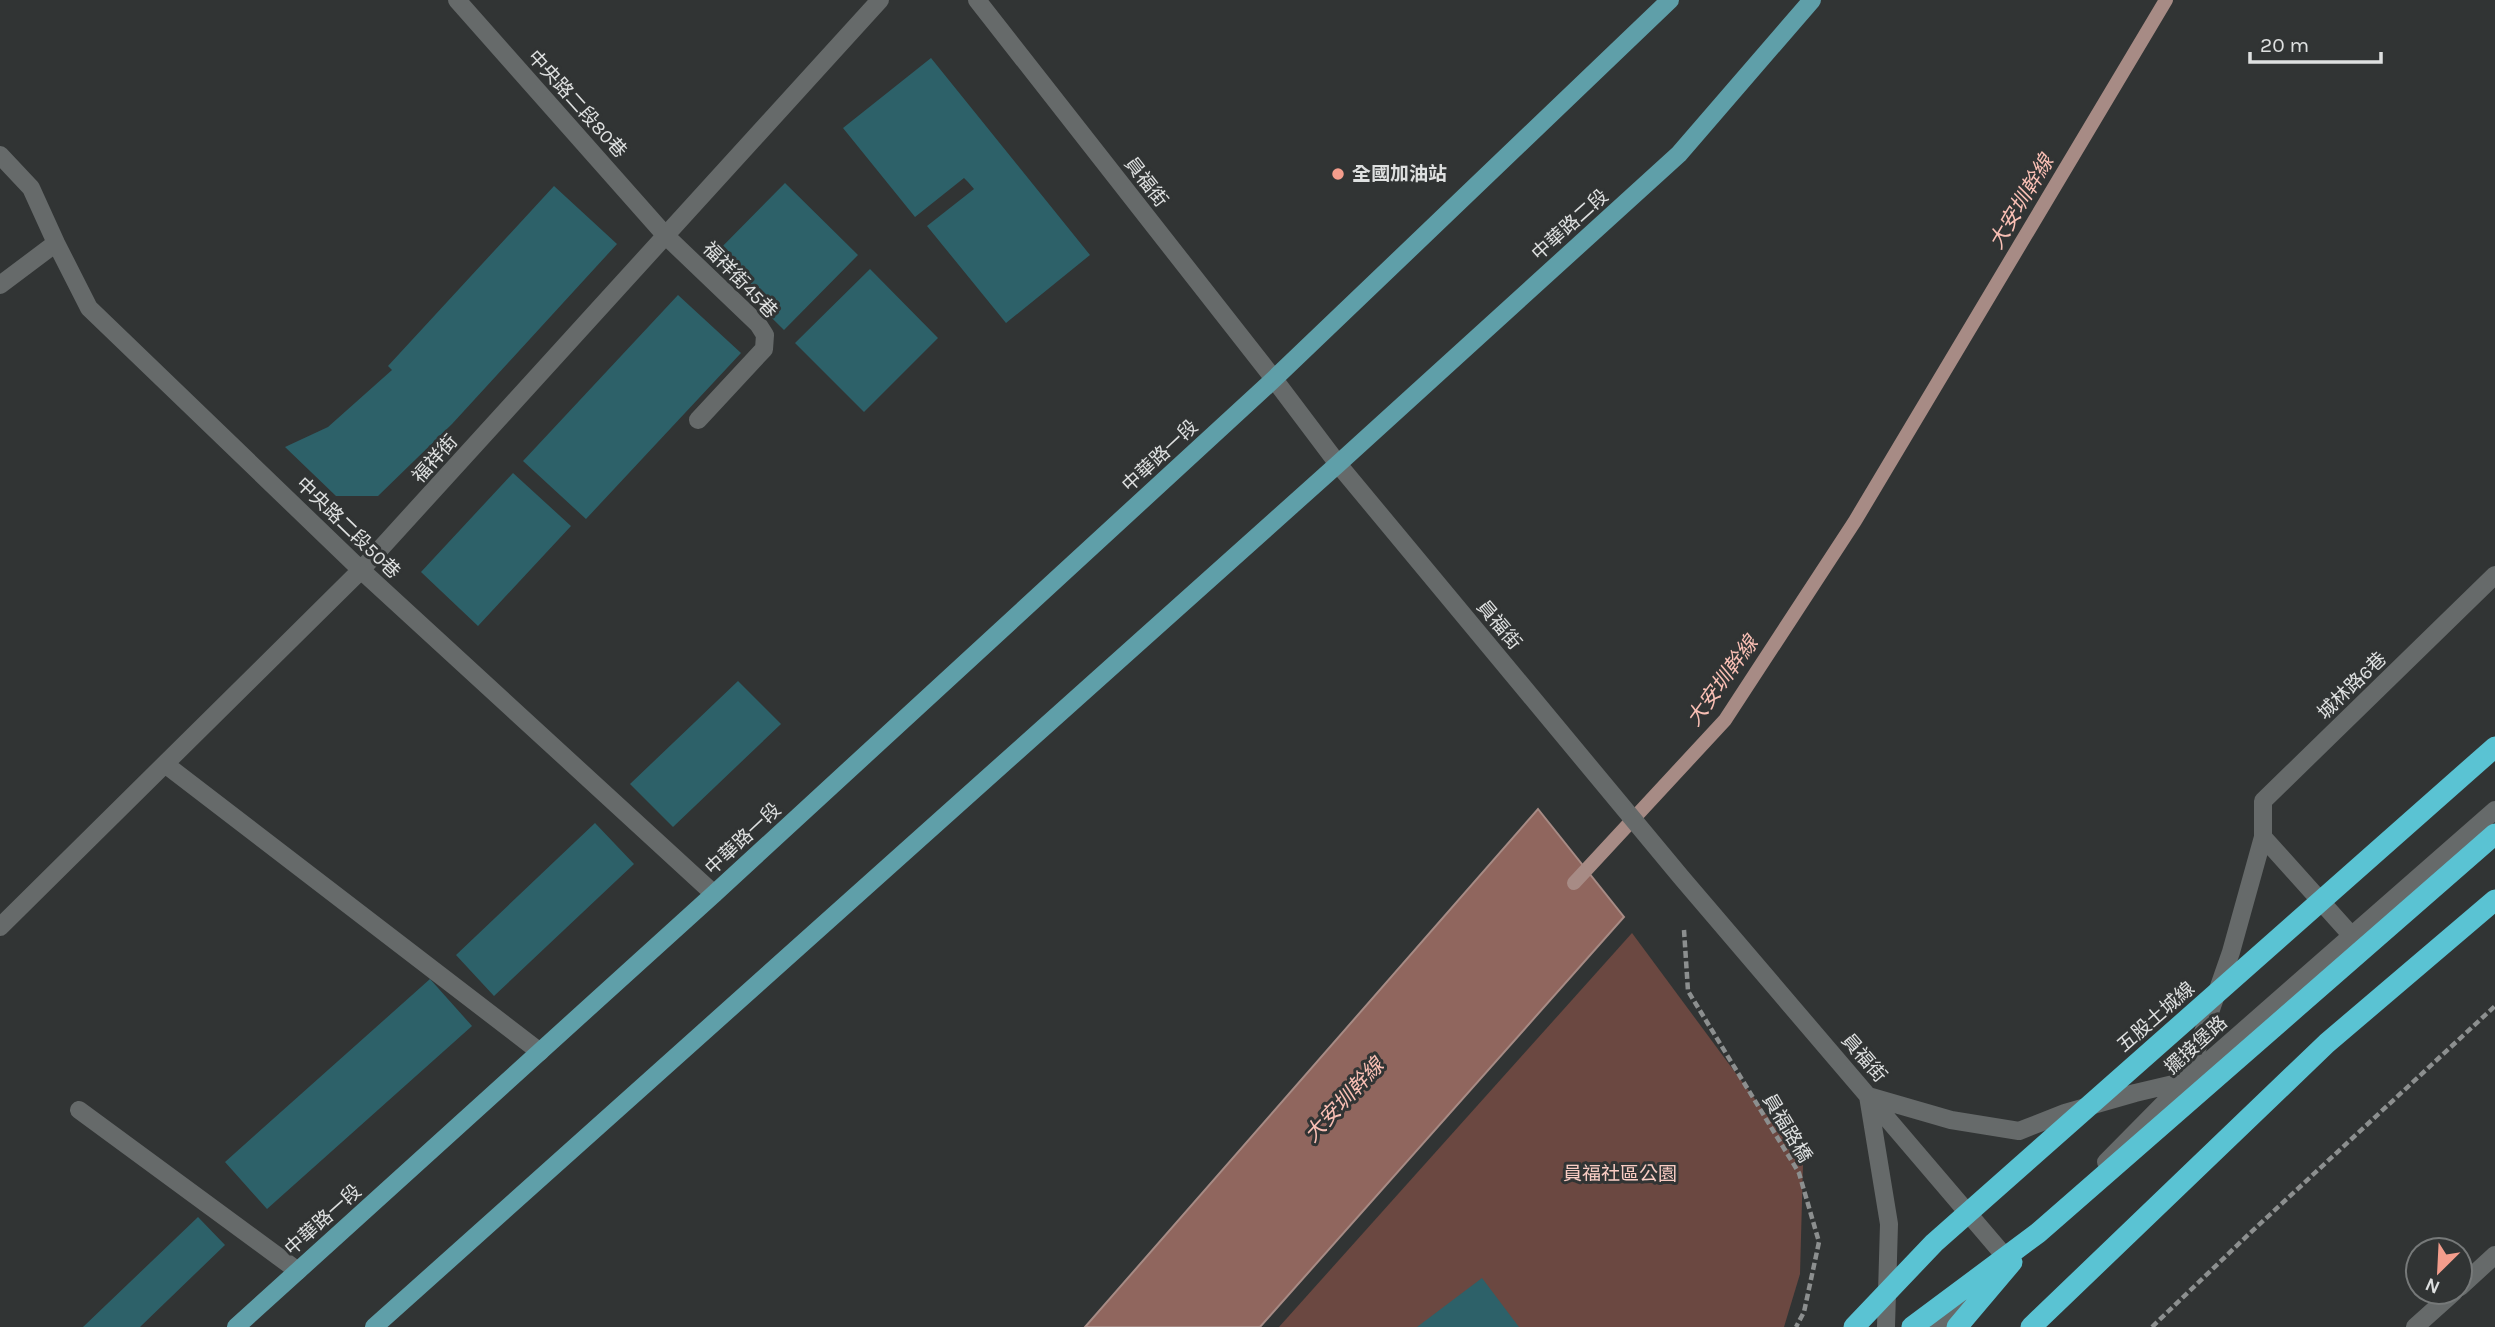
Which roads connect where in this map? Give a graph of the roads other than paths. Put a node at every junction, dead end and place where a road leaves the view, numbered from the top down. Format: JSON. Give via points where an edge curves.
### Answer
{"nodes":[{"id":1,"x":457,"y":0,"type":"edge"},
{"id":2,"x":880,"y":0,"type":"edge"},
{"id":3,"x":977,"y":0,"type":"edge"},
{"id":4,"x":1670,"y":0,"type":"edge"},
{"id":5,"x":1812,"y":0,"type":"edge"},
{"id":6,"x":0,"y":155,"type":"edge"},
{"id":7,"x":666,"y":236,"type":"junction"},
{"id":8,"x":56,"y":243,"type":"junction"},
{"id":9,"x":0,"y":285,"type":"edge"},
{"id":10,"x":1274,"y":379,"type":"junction"},
{"id":11,"x":698,"y":420,"type":"dead end"},
{"id":12,"x":1338,"y":464,"type":"junction"},
{"id":13,"x":361,"y":570,"type":"junction"},
{"id":14,"x":2495,"y":575,"type":"edge"},
{"id":15,"x":2495,"y":747,"type":"edge"},
{"id":16,"x":165,"y":764,"type":"junction"},
{"id":17,"x":2495,"y":810,"type":"edge"},
{"id":18,"x":2495,"y":834,"type":"edge"},
{"id":19,"x":2263,"y":837,"type":"junction"},
{"id":20,"x":714,"y":894,"type":"junction"},
{"id":21,"x":2495,"y":900,"type":"edge"},
{"id":22,"x":0,"y":927,"type":"edge"},
{"id":23,"x":2352,"y":936,"type":"junction"},
{"id":24,"x":540,"y":1052,"type":"junction"},
{"id":25,"x":2186,"y":1081,"type":"junction"},
{"id":26,"x":1868,"y":1096,"type":"junction"},
{"id":27,"x":79,"y":1110,"type":"dead end"},
{"id":28,"x":2038,"y":1233,"type":"junction"},
{"id":29,"x":2495,"y":1255,"type":"edge"},
{"id":30,"x":2008,"y":1260,"type":"junction"},
{"id":31,"x":298,"y":1271,"type":"junction"},
{"id":32,"x":2474,"y":1274,"type":"edge"},
{"id":33,"x":2438,"y":1306,"type":"edge"},
{"id":34,"x":236,"y":1327,"type":"edge"},
{"id":35,"x":374,"y":1327,"type":"edge"},
{"id":36,"x":1854,"y":1327,"type":"edge"},
{"id":37,"x":1886,"y":1327,"type":"edge"},
{"id":38,"x":1912,"y":1327,"type":"edge"},
{"id":39,"x":1939,"y":1327,"type":"edge"},
{"id":40,"x":1957,"y":1327,"type":"edge"},
{"id":41,"x":2031,"y":1327,"type":"edge"},
{"id":42,"x":2415,"y":1327,"type":"edge"}],
"edges":[{"from":1,"to":7,"type":"street","name":"中央路二段80巷"},
{"from":2,"to":7,"type":"street","name":"福祥街"},
{"from":3,"to":10,"type":"street","name":"員福街"},
{"from":4,"to":10,"type":"main road"},
{"from":5,"to":12,"type":"main road","name":"中華路二段","via":[[1679,155]]},
{"from":6,"to":8,"type":"street","name":"中央路二段50巷","via":[[31,188]]},
{"from":7,"to":11,"type":"street","name":"福祥街45巷","via":[[765,335],[764,349]]},
{"from":7,"to":13,"type":"street","name":"福祥街"},
{"from":8,"to":9,"type":"street"},
{"from":8,"to":13,"type":"street","name":"中央路二段50巷","via":[[89,308]]},
{"from":10,"to":12,"type":"street","name":"員福街"},
{"from":10,"to":20,"type":"main road","name":"中華路一段"},
{"from":12,"to":26,"type":"street","name":"員福街"},
{"from":12,"to":35,"type":"main road"},
{"from":13,"to":16,"type":"street","name":"福祥街"},
{"from":13,"to":20,"type":"street","name":"中央路二段50巷"},
{"from":14,"to":19,"type":"street","name":"城林路6巷","via":[[2263,801]]},
{"from":15,"to":36,"type":"highway","name":"五股土城線","via":[[1934,1242]]},
{"from":16,"to":22,"type":"street","name":"福祥街"},
{"from":16,"to":24,"type":"street"},
{"from":17,"to":23,"type":"street","name":"擺接堡路"},
{"from":18,"to":28,"type":"highway"},
{"from":19,"to":23,"type":"street"},
{"from":19,"to":25,"type":"street","name":"城林路6巷","via":[[2231,952]]},
{"from":20,"to":24,"type":"main road","name":"中華路一段"},
{"from":21,"to":41,"type":"highway","via":[[2327,1043]]},
{"from":23,"to":25,"type":"street","name":"擺接堡路"},
{"from":24,"to":31,"type":"main road","name":"中華路一段"},
{"from":25,"to":26,"type":"street","via":[[2066,1113],[2019,1131],[1951,1120]]},
{"from":25,"to":30,"type":"street","name":"擺接堡路"},
{"from":26,"to":30,"type":"street","name":"員福街"},
{"from":26,"to":37,"type":"street","via":[[1889,1224]]},
{"from":27,"to":31,"type":"street"},
{"from":28,"to":38,"type":"highway"},
{"from":28,"to":40,"type":"highway"},
{"from":29,"to":32,"type":"street"},
{"from":30,"to":39,"type":"street","name":"擺接堡路"},
{"from":31,"to":34,"type":"main road","name":"中華路一段"},
{"from":33,"to":42,"type":"street"}]}
